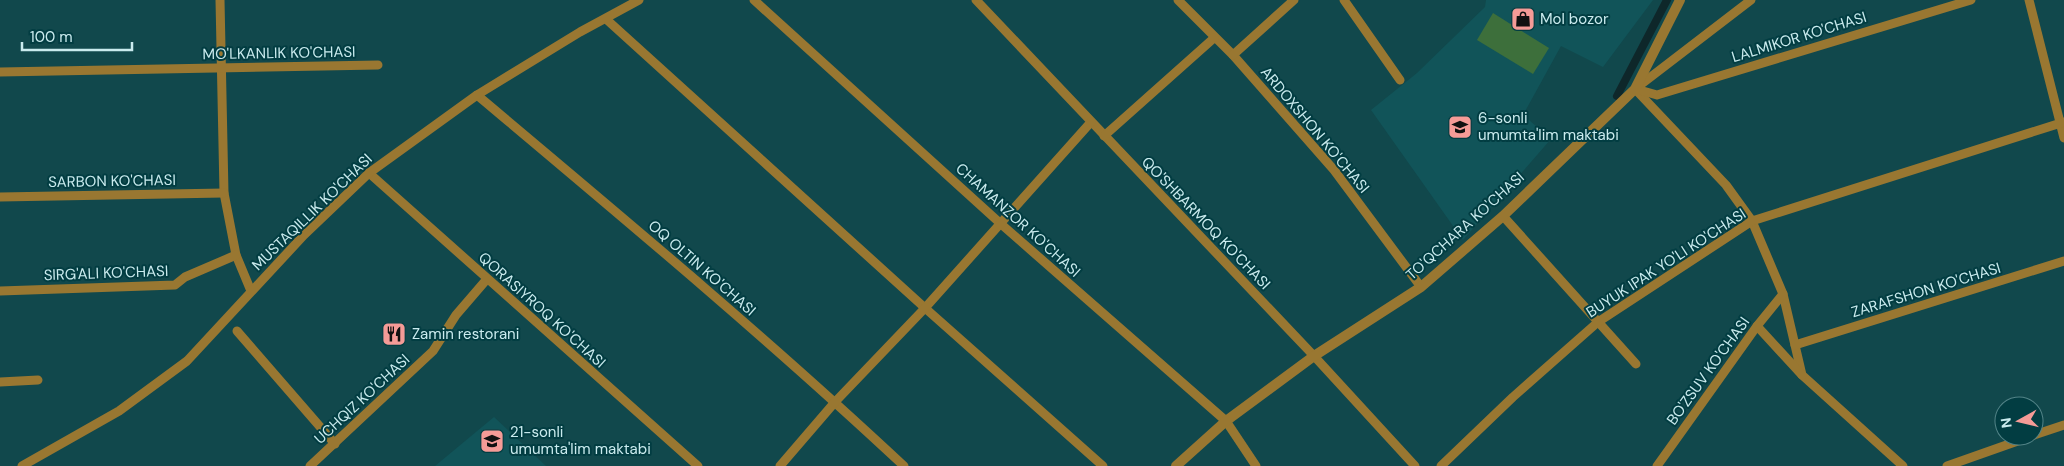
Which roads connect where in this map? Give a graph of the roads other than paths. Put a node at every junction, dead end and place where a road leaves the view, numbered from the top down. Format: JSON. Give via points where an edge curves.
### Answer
{"nodes":[{"id":1,"x":220,"y":0,"type":"edge"},
{"id":2,"x":639,"y":0,"type":"edge"},
{"id":3,"x":754,"y":0,"type":"edge"},
{"id":4,"x":976,"y":0,"type":"edge"},
{"id":5,"x":1178,"y":0,"type":"edge"},
{"id":6,"x":1294,"y":0,"type":"edge"},
{"id":7,"x":1344,"y":0,"type":"edge"},
{"id":8,"x":1680,"y":0,"type":"edge"},
{"id":9,"x":1751,"y":0,"type":"edge"},
{"id":10,"x":1971,"y":0,"type":"edge"},
{"id":11,"x":2029,"y":0,"type":"edge"},
{"id":12,"x":606,"y":19,"type":"junction"},
{"id":13,"x":1214,"y":38,"type":"junction"},
{"id":14,"x":1233,"y":55,"type":"junction"},
{"id":15,"x":378,"y":65,"type":"dead end"},
{"id":16,"x":222,"y":68,"type":"junction"},
{"id":17,"x":0,"y":72,"type":"edge"},
{"id":18,"x":1400,"y":80,"type":"dead end"},
{"id":19,"x":1635,"y":89,"type":"junction"},
{"id":20,"x":477,"y":95,"type":"junction"},
{"id":21,"x":1091,"y":122,"type":"junction"},
{"id":22,"x":2062,"y":123,"type":"edge"},
{"id":23,"x":1104,"y":136,"type":"junction"},
{"id":24,"x":2064,"y":138,"type":"edge"},
{"id":25,"x":369,"y":173,"type":"junction"},
{"id":26,"x":224,"y":193,"type":"junction"},
{"id":27,"x":0,"y":197,"type":"edge"},
{"id":28,"x":1503,"y":216,"type":"junction"},
{"id":29,"x":1752,"y":221,"type":"junction"},
{"id":30,"x":1001,"y":224,"type":"junction"},
{"id":31,"x":236,"y":255,"type":"junction"},
{"id":32,"x":2064,"y":261,"type":"edge"},
{"id":33,"x":487,"y":279,"type":"junction"},
{"id":34,"x":1421,"y":287,"type":"junction"},
{"id":35,"x":0,"y":291,"type":"edge"},
{"id":36,"x":251,"y":291,"type":"junction"},
{"id":37,"x":1783,"y":294,"type":"junction"},
{"id":38,"x":925,"y":308,"type":"junction"},
{"id":39,"x":1598,"y":322,"type":"junction"},
{"id":40,"x":1757,"y":326,"type":"junction"},
{"id":41,"x":237,"y":331,"type":"dead end"},
{"id":42,"x":1796,"y":345,"type":"junction"},
{"id":43,"x":1314,"y":356,"type":"junction"},
{"id":44,"x":1636,"y":364,"type":"dead end"},
{"id":45,"x":1802,"y":375,"type":"junction"},
{"id":46,"x":38,"y":380,"type":"dead end"},
{"id":47,"x":0,"y":382,"type":"edge"},
{"id":48,"x":835,"y":402,"type":"junction"},
{"id":49,"x":1226,"y":422,"type":"junction"},
{"id":50,"x":2064,"y":425,"type":"edge"},
{"id":51,"x":2044,"y":432,"type":"edge"},
{"id":52,"x":335,"y":444,"type":"junction"},
{"id":53,"x":2004,"y":446,"type":"edge"},
{"id":54,"x":22,"y":466,"type":"edge"},
{"id":55,"x":310,"y":466,"type":"edge"},
{"id":56,"x":698,"y":466,"type":"edge"},
{"id":57,"x":780,"y":466,"type":"edge"},
{"id":58,"x":904,"y":466,"type":"edge"},
{"id":59,"x":1103,"y":466,"type":"edge"},
{"id":60,"x":1176,"y":466,"type":"edge"},
{"id":61,"x":1256,"y":466,"type":"edge"},
{"id":62,"x":1415,"y":466,"type":"edge"},
{"id":63,"x":1441,"y":466,"type":"edge"},
{"id":64,"x":1657,"y":466,"type":"edge"},
{"id":65,"x":1903,"y":466,"type":"edge"},
{"id":66,"x":1947,"y":466,"type":"edge"}],
"edges":[{"from":1,"to":16,"type":"street"},
{"from":2,"to":12,"type":"street","name":"MUSTAQILLIK KO'CHASI"},
{"from":3,"to":30,"type":"street","name":"CHAMANZOR KO'CHASI"},
{"from":4,"to":21,"type":"street","name":"QO'SHBARMOQ KO'CHASI"},
{"from":5,"to":13,"type":"street","name":"ARDOXSHON KO'CHASI"},
{"from":6,"to":14,"type":"street"},
{"from":7,"to":18,"type":"street"},
{"from":8,"to":19,"type":"street","name":"TO'QCHARA KO'CHASI"},
{"from":9,"to":19,"type":"street"},
{"from":10,"to":19,"type":"street","name":"LALMIKOR KO'CHASI","via":[[1657,95]]},
{"from":11,"to":22,"type":"street"},
{"from":12,"to":20,"type":"street","name":"MUSTAQILLIK KO'CHASI"},
{"from":12,"to":38,"type":"street"},
{"from":13,"to":14,"type":"street","name":"ARDOXSHON KO'CHASI"},
{"from":13,"to":23,"type":"street"},
{"from":14,"to":34,"type":"street","name":"ARDOXSHON KO'CHASI","via":[[1334,170]]},
{"from":15,"to":16,"type":"street","name":"MO'LKANLIK KO'CHASI"},
{"from":16,"to":17,"type":"street","name":"MO'LKANLIK KO'CHASI"},
{"from":16,"to":26,"type":"street"},
{"from":19,"to":28,"type":"street","name":"TO'QCHARA KO'CHASI"},
{"from":19,"to":29,"type":"street","via":[[1726,185]]},
{"from":20,"to":25,"type":"street","name":"MUSTAQILLIK KO'CHASI"},
{"from":20,"to":48,"type":"street","name":"OQ OLTIN KO'CHASI"},
{"from":21,"to":23,"type":"street","name":"QO'SHBARMOQ KO'CHASI"},
{"from":21,"to":30,"type":"street"},
{"from":22,"to":24,"type":"street"},
{"from":22,"to":29,"type":"street","name":"BUYUK IPAK YO'LI KO'CHASI"},
{"from":23,"to":43,"type":"street","name":"QO'SHBARMOQ KO'CHASI"},
{"from":25,"to":33,"type":"street","name":"QORASIYROQ KO'CHASI"},
{"from":25,"to":36,"type":"street","name":"MUSTAQILLIK KO'CHASI"},
{"from":26,"to":27,"type":"street","name":"SARBON KO'CHASI"},
{"from":26,"to":31,"type":"street"},
{"from":28,"to":34,"type":"street","name":"TO'QCHARA KO'CHASI"},
{"from":28,"to":39,"type":"street"},
{"from":29,"to":37,"type":"street"},
{"from":29,"to":39,"type":"street","name":"BUYUK IPAK YO'LI KO'CHASI"},
{"from":30,"to":38,"type":"street"},
{"from":30,"to":49,"type":"street","name":"CHAMANZOR KO'CHASI"},
{"from":31,"to":35,"type":"street","name":"SIRG'ALI KO'CHASI","via":[[175,285]]},
{"from":31,"to":36,"type":"street"},
{"from":32,"to":42,"type":"street","name":"ZARAFSHON KO'CHASI"},
{"from":33,"to":52,"type":"street","name":"UCHQIZ KO'CHASI","via":[[456,314],[433,351]]},
{"from":33,"to":56,"type":"street","name":"QORASIYROQ KO'CHASI"},
{"from":34,"to":43,"type":"street","name":"TO'QCHARA KO'CHASI"},
{"from":36,"to":54,"type":"street","name":"MUSTAQILLIK KO'CHASI","via":[[186,361],[119,411]]},
{"from":37,"to":40,"type":"street","name":"BO'ZSUV KO'CHASI"},
{"from":37,"to":42,"type":"street"},
{"from":38,"to":48,"type":"street"},
{"from":38,"to":59,"type":"street"},
{"from":39,"to":44,"type":"street"},
{"from":39,"to":63,"type":"street","name":"BUYUK IPAK YO'LI KO'CHASI"},
{"from":40,"to":45,"type":"street"},
{"from":40,"to":64,"type":"street","name":"BO'ZSUV KO'CHASI"},
{"from":41,"to":52,"type":"street"},
{"from":42,"to":45,"type":"street"},
{"from":43,"to":49,"type":"street","name":"TO'QCHARA KO'CHASI"},
{"from":43,"to":62,"type":"street","name":"QO'SHBARMOQ KO'CHASI"},
{"from":45,"to":65,"type":"street"},
{"from":46,"to":47,"type":"street"},
{"from":48,"to":57,"type":"street"},
{"from":48,"to":58,"type":"street","name":"OQ OLTIN KO'CHASI"},
{"from":49,"to":60,"type":"street","name":"TO'QCHARA KO'CHASI"},
{"from":49,"to":61,"type":"street","name":"CHAMANZOR KO'CHASI"},
{"from":50,"to":51,"type":"street"},
{"from":52,"to":55,"type":"street","name":"UCHQIZ KO'CHASI"},
{"from":53,"to":66,"type":"street"}]}
